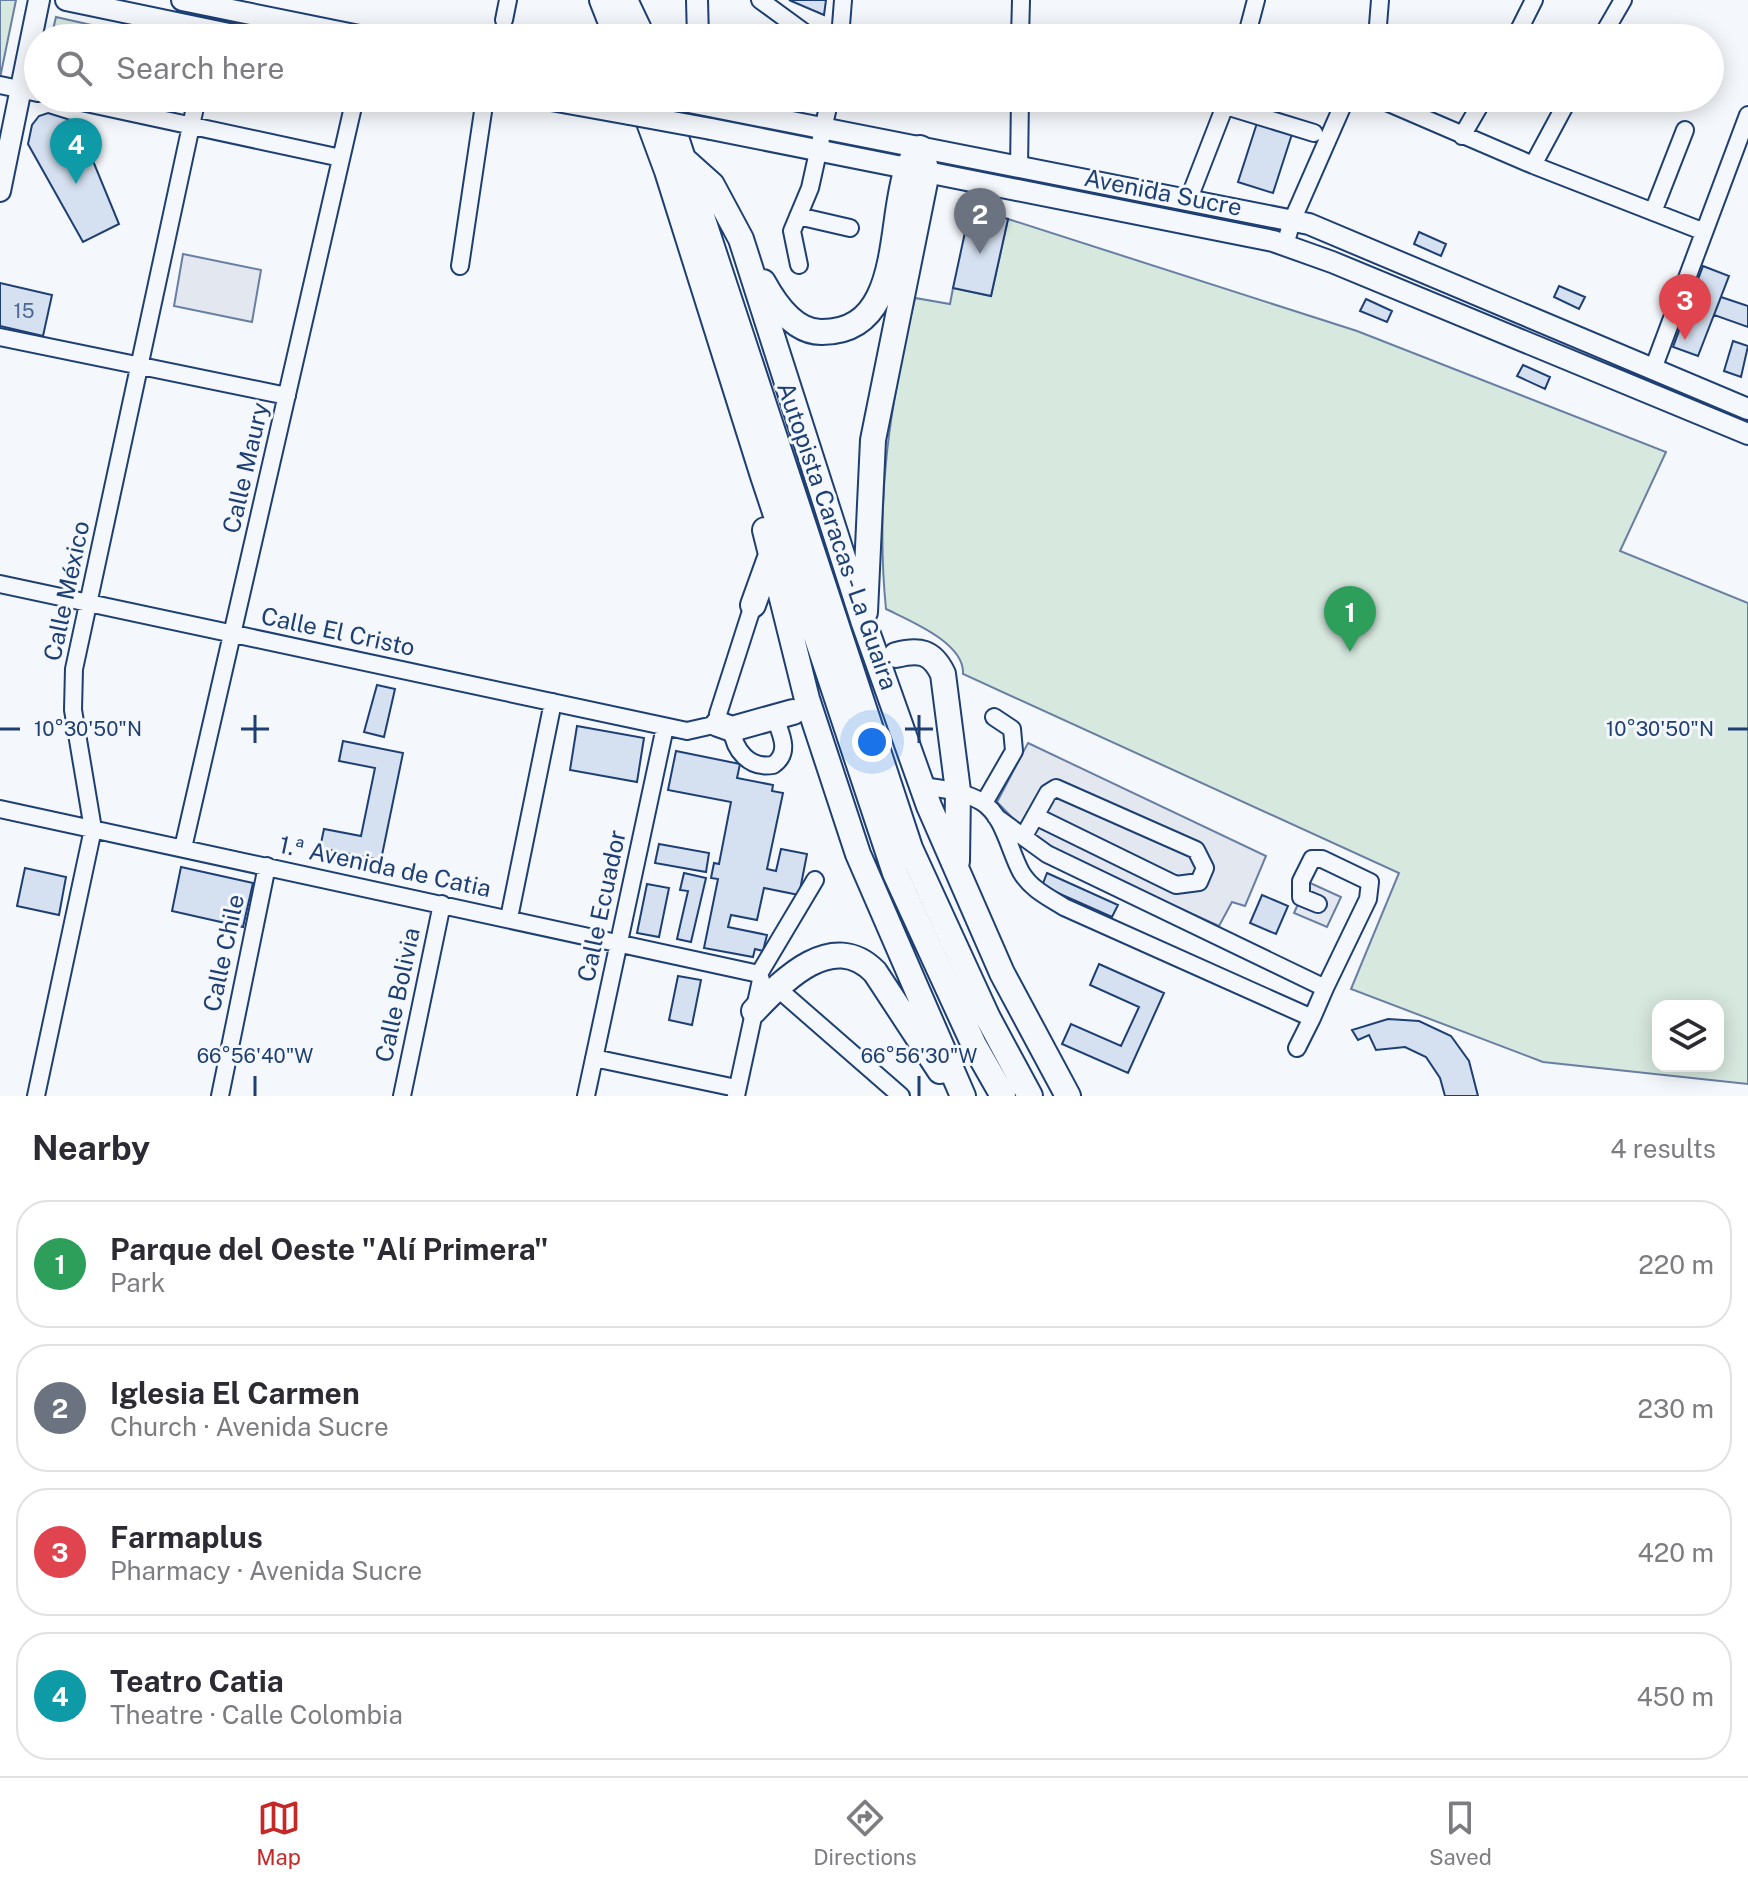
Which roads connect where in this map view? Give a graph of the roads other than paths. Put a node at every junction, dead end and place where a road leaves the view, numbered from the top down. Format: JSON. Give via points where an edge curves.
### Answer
{"nodes":[{"id":1,"x":39,"y":0,"type":"edge"},
{"id":2,"x":66,"y":0,"type":"edge"},
{"id":3,"x":182,"y":0,"type":"edge"},
{"id":4,"x":508,"y":0,"type":"edge"},
{"id":5,"x":602,"y":0,"type":"edge"},
{"id":6,"x":625,"y":0,"type":"edge"},
{"id":7,"x":639,"y":0,"type":"edge"},
{"id":8,"x":760,"y":0,"type":"edge"},
{"id":9,"x":843,"y":0,"type":"edge"},
{"id":10,"x":1021,"y":0,"type":"edge"},
{"id":11,"x":1256,"y":0,"type":"edge"},
{"id":12,"x":1380,"y":0,"type":"edge"},
{"id":13,"x":1534,"y":0,"type":"edge"},
{"id":14,"x":1623,"y":0,"type":"edge"},
{"id":15,"x":699,"y":3,"type":"edge"},
{"id":16,"x":504,"y":20,"type":"dead end"},
{"id":17,"x":37,"y":24,"type":"edge"},
{"id":18,"x":170,"y":24,"type":"edge"},
{"id":19,"x":300,"y":24,"type":"edge"},
{"id":20,"x":611,"y":24,"type":"edge"},
{"id":21,"x":636,"y":24,"type":"edge"},
{"id":22,"x":642,"y":24,"type":"edge"},
{"id":23,"x":698,"y":24,"type":"edge"},
{"id":24,"x":793,"y":24,"type":"edge"},
{"id":25,"x":841,"y":24,"type":"edge"},
{"id":26,"x":1020,"y":24,"type":"edge"},
{"id":27,"x":1250,"y":24,"type":"edge"},
{"id":28,"x":1378,"y":24,"type":"edge"},
{"id":29,"x":1522,"y":24,"type":"edge"},
{"id":30,"x":1609,"y":24,"type":"edge"},
{"id":31,"x":0,"y":85,"type":"edge"},
{"id":32,"x":24,"y":90,"type":"edge"},
{"id":33,"x":24,"y":111,"type":"edge"},
{"id":34,"x":129,"y":112,"type":"edge"},
{"id":35,"x":193,"y":112,"type":"edge"},
{"id":36,"x":352,"y":112,"type":"edge"},
{"id":37,"x":483,"y":112,"type":"edge"},
{"id":38,"x":638,"y":112,"type":"edge"},
{"id":39,"x":654,"y":112,"type":"edge"},
{"id":40,"x":680,"y":112,"type":"edge"},
{"id":41,"x":743,"y":112,"type":"edge"},
{"id":42,"x":828,"y":112,"type":"edge"},
{"id":43,"x":1020,"y":112,"type":"edge"},
{"id":44,"x":1223,"y":112,"type":"edge"},
{"id":45,"x":1255,"y":112,"type":"edge"},
{"id":46,"x":1340,"y":112,"type":"edge"},
{"id":47,"x":1410,"y":112,"type":"edge"},
{"id":48,"x":1476,"y":112,"type":"edge"},
{"id":49,"x":1561,"y":112,"type":"edge"},
{"id":50,"x":1748,"y":115,"type":"edge"},
{"id":51,"x":190,"y":125,"type":"junction"},
{"id":52,"x":825,"y":128,"type":"junction"},
{"id":53,"x":1685,"y":130,"type":"dead end"},
{"id":54,"x":1745,"y":132,"type":"edge"},
{"id":55,"x":1314,"y":133,"type":"dead end"},
{"id":56,"x":1462,"y":136,"type":"junction"},
{"id":57,"x":821,"y":150,"type":"junction"},
{"id":58,"x":341,"y":158,"type":"junction"},
{"id":59,"x":918,"y":162,"type":"junction"},
{"id":60,"x":674,"y":164,"type":"junction"},
{"id":61,"x":1533,"y":165,"type":"junction"},
{"id":62,"x":1019,"y":168,"type":"junction"},
{"id":63,"x":0,"y":191,"type":"edge"},
{"id":64,"x":1188,"y":201,"type":"junction"},
{"id":65,"x":1653,"y":212,"type":"junction"},
{"id":66,"x":798,"y":216,"type":"junction"},
{"id":67,"x":1292,"y":221,"type":"junction"},
{"id":68,"x":850,"y":228,"type":"dead end"},
{"id":69,"x":1702,"y":231,"type":"junction"},
{"id":70,"x":741,"y":239,"type":"junction"},
{"id":71,"x":1285,"y":245,"type":"junction"},
{"id":72,"x":799,"y":265,"type":"dead end"},
{"id":73,"x":460,"y":266,"type":"dead end"},
{"id":74,"x":0,"y":337,"type":"edge"},
{"id":75,"x":139,"y":366,"type":"junction"},
{"id":76,"x":1653,"y":369,"type":"junction"},
{"id":77,"x":287,"y":396,"type":"junction"},
{"id":78,"x":1748,"y":409,"type":"edge"},
{"id":79,"x":1748,"y":434,"type":"edge"},
{"id":80,"x":763,"y":476,"type":"junction"},
{"id":81,"x":772,"y":552,"type":"junction"},
{"id":82,"x":817,"y":568,"type":"junction"},
{"id":83,"x":0,"y":584,"type":"edge"},
{"id":84,"x":88,"y":603,"type":"junction"},
{"id":85,"x":753,"y":605,"type":"junction"},
{"id":86,"x":782,"y":606,"type":"junction"},
{"id":87,"x":868,"y":632,"type":"junction"},
{"id":88,"x":233,"y":634,"type":"junction"},
{"id":89,"x":896,"y":655,"type":"dead end"},
{"id":90,"x":553,"y":702,"type":"junction"},
{"id":91,"x":784,"y":715,"type":"joint"},
{"id":92,"x":994,"y":717,"type":"dead end"},
{"id":93,"x":725,"y":726,"type":"junction"},
{"id":94,"x":665,"y":727,"type":"junction"},
{"id":95,"x":922,"y":786,"type":"junction"},
{"id":96,"x":958,"y":791,"type":"junction"},
{"id":97,"x":984,"y":803,"type":"junction"},
{"id":98,"x":0,"y":809,"type":"edge"},
{"id":99,"x":1035,"y":816,"type":"junction"},
{"id":100,"x":996,"y":817,"type":"junction"},
{"id":101,"x":93,"y":829,"type":"junction"},
{"id":102,"x":1024,"y":836,"type":"junction"},
{"id":103,"x":183,"y":848,"type":"junction"},
{"id":104,"x":267,"y":866,"type":"junction"},
{"id":105,"x":957,"y":871,"type":"junction"},
{"id":106,"x":815,"y":880,"type":"dead end"},
{"id":107,"x":442,"y":904,"type":"junction"},
{"id":108,"x":1318,"y":904,"type":"dead end"},
{"id":109,"x":509,"y":918,"type":"junction"},
{"id":110,"x":619,"y":942,"type":"junction"},
{"id":111,"x":767,"y":980,"type":"junction"},
{"id":112,"x":1325,"y":988,"type":"junction"},
{"id":113,"x":754,"y":1011,"type":"joint"},
{"id":114,"x":1312,"y":1018,"type":"junction"},
{"id":115,"x":1297,"y":1048,"type":"dead end"},
{"id":116,"x":594,"y":1058,"type":"junction"},
{"id":117,"x":735,"y":1093,"type":"edge"},
{"id":118,"x":36,"y":1096,"type":"edge"},
{"id":119,"x":220,"y":1096,"type":"edge"},
{"id":120,"x":402,"y":1096,"type":"edge"},
{"id":121,"x":586,"y":1096,"type":"edge"},
{"id":122,"x":901,"y":1096,"type":"edge"},
{"id":123,"x":960,"y":1096,"type":"edge"},
{"id":124,"x":1003,"y":1096,"type":"edge"},
{"id":125,"x":1030,"y":1096,"type":"edge"},
{"id":126,"x":1068,"y":1096,"type":"edge"}],
"edges":[{"from":1,"to":17,"type":"main road"},
{"from":2,"to":18,"type":"main road"},
{"from":3,"to":19,"type":"main road"},
{"from":4,"to":16,"type":"street"},
{"from":5,"to":20,"type":"highway"},
{"from":6,"to":21,"type":"highway"},
{"from":7,"to":22,"type":"highway"},
{"from":8,"to":24,"type":"street"},
{"from":9,"to":25,"type":"street"},
{"from":10,"to":26,"type":"street"},
{"from":11,"to":27,"type":"street"},
{"from":12,"to":28,"type":"street"},
{"from":13,"to":29,"type":"street"},
{"from":14,"to":30,"type":"street"},
{"from":15,"to":23,"type":"main road"},
{"from":31,"to":32,"type":"street"},
{"from":33,"to":63,"type":"main road"},
{"from":34,"to":51,"type":"street"},
{"from":35,"to":51,"type":"street","name":"Calle México"},
{"from":36,"to":58,"type":"street","name":"Calle Maury"},
{"from":37,"to":73,"type":"street"},
{"from":38,"to":60,"type":"highway","name":"Autopista Caracas - La Guaira"},
{"from":39,"to":57,"type":"main road","name":"Avenida Sucre","bridge":true},
{"from":40,"to":60,"type":"highway","name":"Autopista Caracas - La Guaira"},
{"from":41,"to":52,"type":"main road","name":"Avenida Sucre"},
{"from":42,"to":52,"type":"street"},
{"from":43,"to":62,"type":"street"},
{"from":44,"to":64,"type":"street"},
{"from":45,"to":55,"type":"street"},
{"from":46,"to":67,"type":"street"},
{"from":47,"to":56,"type":"street"},
{"from":48,"to":56,"type":"street"},
{"from":49,"to":61,"type":"street"},
{"from":50,"to":54,"type":"street"},
{"from":51,"to":58,"type":"street"},
{"from":51,"to":75,"type":"street","name":"Calle México"},
{"from":52,"to":57,"type":"street"},
{"from":52,"to":59,"type":"main road","name":"Avenida Sucre"},
{"from":53,"to":65,"type":"street"},
{"from":54,"to":69,"type":"street"},
{"from":56,"to":61,"type":"street"},
{"from":57,"to":59,"type":"main road","name":"Avenida Sucre"},
{"from":57,"to":66,"type":"street"},
{"from":58,"to":77,"type":"street","name":"Calle Maury"},
{"from":59,"to":62,"type":"main road","name":"Avenida Sucre"},
{"from":59,"to":70,"type":"highway","via":[[883,291],[858,323],[843,330],[813,332],[793,321],[768,290]]},
{"from":59,"to":71,"type":"main road","name":"Avenida Sucre"},
{"from":59,"to":87,"type":"highway","via":[[873,440]]},
{"from":60,"to":70,"type":"highway","name":"Autopista Caracas - La Guaira","via":[[712,185]]},
{"from":60,"to":80,"type":"highway","name":"Autopista Caracas - La Guaira"},
{"from":60,"to":82,"type":"highway","name":"Autopista Caracas - La Guaira"},
{"from":61,"to":65,"type":"street"},
{"from":62,"to":64,"type":"main road","name":"Avenida Sucre"},
{"from":64,"to":67,"type":"main road","name":"Avenida Sucre"},
{"from":65,"to":69,"type":"street"},
{"from":66,"to":68,"type":"street"},
{"from":66,"to":72,"type":"street","via":[[792,231]]},
{"from":67,"to":71,"type":"street"},
{"from":67,"to":76,"type":"main road","name":"Avenida Sucre","via":[[1345,236]]},
{"from":69,"to":76,"type":"street"},
{"from":70,"to":87,"type":"highway","name":"Autopista Caracas - La Guaira"},
{"from":71,"to":79,"type":"main road","name":"Avenida Sucre"},
{"from":74,"to":75,"type":"street"},
{"from":75,"to":77,"type":"street"},
{"from":75,"to":84,"type":"street","name":"Calle México"},
{"from":76,"to":78,"type":"main road","name":"Avenida Sucre"},
{"from":77,"to":88,"type":"street","name":"Calle Maury"},
{"from":80,"to":81,"type":"highway","name":"Autopista Caracas - La Guaira","via":[[759,506]]},
{"from":80,"to":124,"type":"highway","name":"Autopista Caracas - La Guaira","via":[[895,873]]},
{"from":81,"to":85,"type":"highway"},
{"from":81,"to":86,"type":"highway","name":"Autopista Caracas - La Guaira"},
{"from":82,"to":87,"type":"highway"},
{"from":82,"to":125,"type":"highway","name":"Autopista Caracas - La Guaira","via":[[910,848]]},
{"from":83,"to":84,"type":"street","name":"Calle El Cristo"},
{"from":84,"to":88,"type":"street","name":"Calle El Cristo"},
{"from":84,"to":101,"type":"street","name":"Calle México","via":[[72,688]]},
{"from":85,"to":86,"type":"highway"},
{"from":85,"to":93,"type":"street","via":[[718,714]]},
{"from":86,"to":123,"type":"highway","name":"Autopista Caracas - La Guaira","via":[[858,854]]},
{"from":87,"to":95,"type":"highway","name":"Autopista Caracas - La Guaira"},
{"from":88,"to":90,"type":"street","name":"Calle El Cristo"},
{"from":88,"to":103,"type":"street","name":"Calle Maury"},
{"from":89,"to":96,"type":"highway","via":[[926,653],[943,674]]},
{"from":90,"to":94,"type":"street","name":"Calle El Cristo"},
{"from":90,"to":109,"type":"street"},
{"from":91,"to":93,"type":"highway"},
{"from":91,"to":93,"type":"street","via":[[784,746],[773,765],[746,759]]},
{"from":92,"to":97,"type":"street","via":[[1012,729],[1014,751]]},
{"from":93,"to":94,"type":"street","name":"Calle El Cristo","via":[[687,731]]},
{"from":94,"to":110,"type":"street","name":"Calle Ecuador"},
{"from":95,"to":96,"type":"street"},
{"from":95,"to":105,"type":"highway","name":"Autopista Caracas - La Guaira"},
{"from":96,"to":97,"type":"street"},
{"from":96,"to":105,"type":"highway"},
{"from":97,"to":100,"type":"street"},
{"from":98,"to":101,"type":"street","name":"1.ª Avenida de Catia"},
{"from":99,"to":99,"type":"street","via":[[1048,793],[1065,790],[1196,850],[1205,868],[1199,882],[1176,885]]},
{"from":99,"to":102,"type":"street"},
{"from":100,"to":102,"type":"street"},
{"from":100,"to":114,"type":"street","via":[[1022,874],[1037,891]]},
{"from":101,"to":103,"type":"street","name":"1.ª Avenida de Catia"},
{"from":101,"to":118,"type":"street","name":"Calle México"},
{"from":102,"to":112,"type":"street","via":[[1047,854]]},
{"from":103,"to":104,"type":"street","name":"1.ª Avenida de Catia"},
{"from":104,"to":107,"type":"street","name":"1.ª Avenida de Catia"},
{"from":104,"to":119,"type":"street","name":"Calle Chile"},
{"from":105,"to":126,"type":"highway","name":"Autopista Caracas - La Guaira","via":[[1002,973]]},
{"from":106,"to":111,"type":"street"},
{"from":107,"to":109,"type":"street","name":"1.ª Avenida de Catia"},
{"from":107,"to":120,"type":"street","name":"Calle Bolivia"},
{"from":108,"to":112,"type":"street","via":[[1301,897],[1312,859],[1370,882],[1368,899]]},
{"from":109,"to":110,"type":"street","name":"1.ª Avenida de Catia"},
{"from":110,"to":111,"type":"street","name":"1.ª Avenida de Catia"},
{"from":110,"to":116,"type":"street","name":"Calle Ecuador"},
{"from":111,"to":113,"type":"highway"},
{"from":111,"to":122,"type":"street"},
{"from":111,"to":123,"type":"highway","via":[[826,958],[850,956],[864,962]]},
{"from":112,"to":114,"type":"street"},
{"from":113,"to":117,"type":"street"},
{"from":114,"to":115,"type":"street"},
{"from":116,"to":117,"type":"street"},
{"from":116,"to":121,"type":"street","name":"Calle Ecuador"}]}
